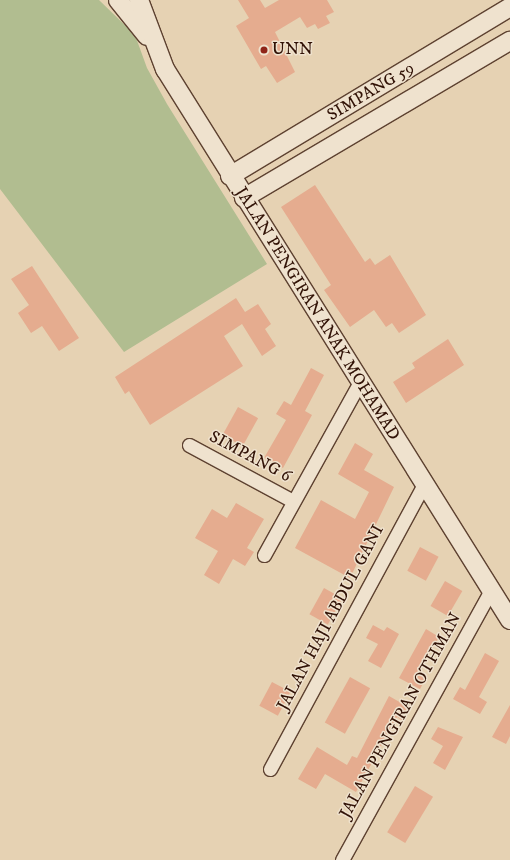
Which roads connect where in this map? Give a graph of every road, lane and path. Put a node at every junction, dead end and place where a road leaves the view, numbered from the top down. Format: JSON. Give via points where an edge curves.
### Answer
{"nodes":[{"id":1,"x":118,"y":0,"type":"edge"},
{"id":2,"x":139,"y":0,"type":"edge"},
{"id":3,"x":510,"y":7,"type":"edge"},
{"id":4,"x":510,"y":41,"type":"edge"},
{"id":5,"x":153,"y":42,"type":"junction"},
{"id":6,"x":230,"y":176,"type":"junction"},
{"id":7,"x":244,"y":198,"type":"junction"},
{"id":8,"x":360,"y":382,"type":"junction"},
{"id":9,"x":189,"y":445,"type":"dead end"},
{"id":10,"x":424,"y":484,"type":"junction"},
{"id":11,"x":293,"y":501,"type":"junction"},
{"id":12,"x":264,"y":555,"type":"dead end"},
{"id":13,"x":491,"y":590,"type":"junction"},
{"id":14,"x":510,"y":620,"type":"edge"},
{"id":15,"x":270,"y":769,"type":"dead end"},
{"id":16,"x":342,"y":860,"type":"edge"}],
"edges":[{"from":1,"to":5,"type":"street"},
{"from":2,"to":5,"type":"street","name":"JALAN PENGIRAN ANAK MOHAMAD"},
{"from":3,"to":6,"type":"street","name":"SIMPANG 59"},
{"from":4,"to":7,"type":"street","name":"SIMPANG 59"},
{"from":5,"to":6,"type":"street","name":"JALAN PENGIRAN ANAK MOHAMAD","via":[[165,69]]},
{"from":6,"to":7,"type":"street","name":"JALAN PENGIRAN ANAK MOHAMAD"},
{"from":7,"to":8,"type":"street","name":"JALAN PENGIRAN ANAK MOHAMAD"},
{"from":8,"to":10,"type":"street","name":"JALAN PENGIRAN ANAK MOHAMAD"},
{"from":8,"to":11,"type":"street"},
{"from":9,"to":11,"type":"street","name":"SIMPANG 6"},
{"from":10,"to":13,"type":"street","name":"JALAN PENGIRAN ANAK MOHAMAD"},
{"from":10,"to":15,"type":"street","name":"JALAN HAJI ABDUL GANI"},
{"from":11,"to":12,"type":"street"},
{"from":13,"to":14,"type":"street","name":"JALAN PENGIRAN ANAK MOHAMAD"},
{"from":13,"to":16,"type":"street","name":"JALAN PENGIRAN OTHMAN"}]}
